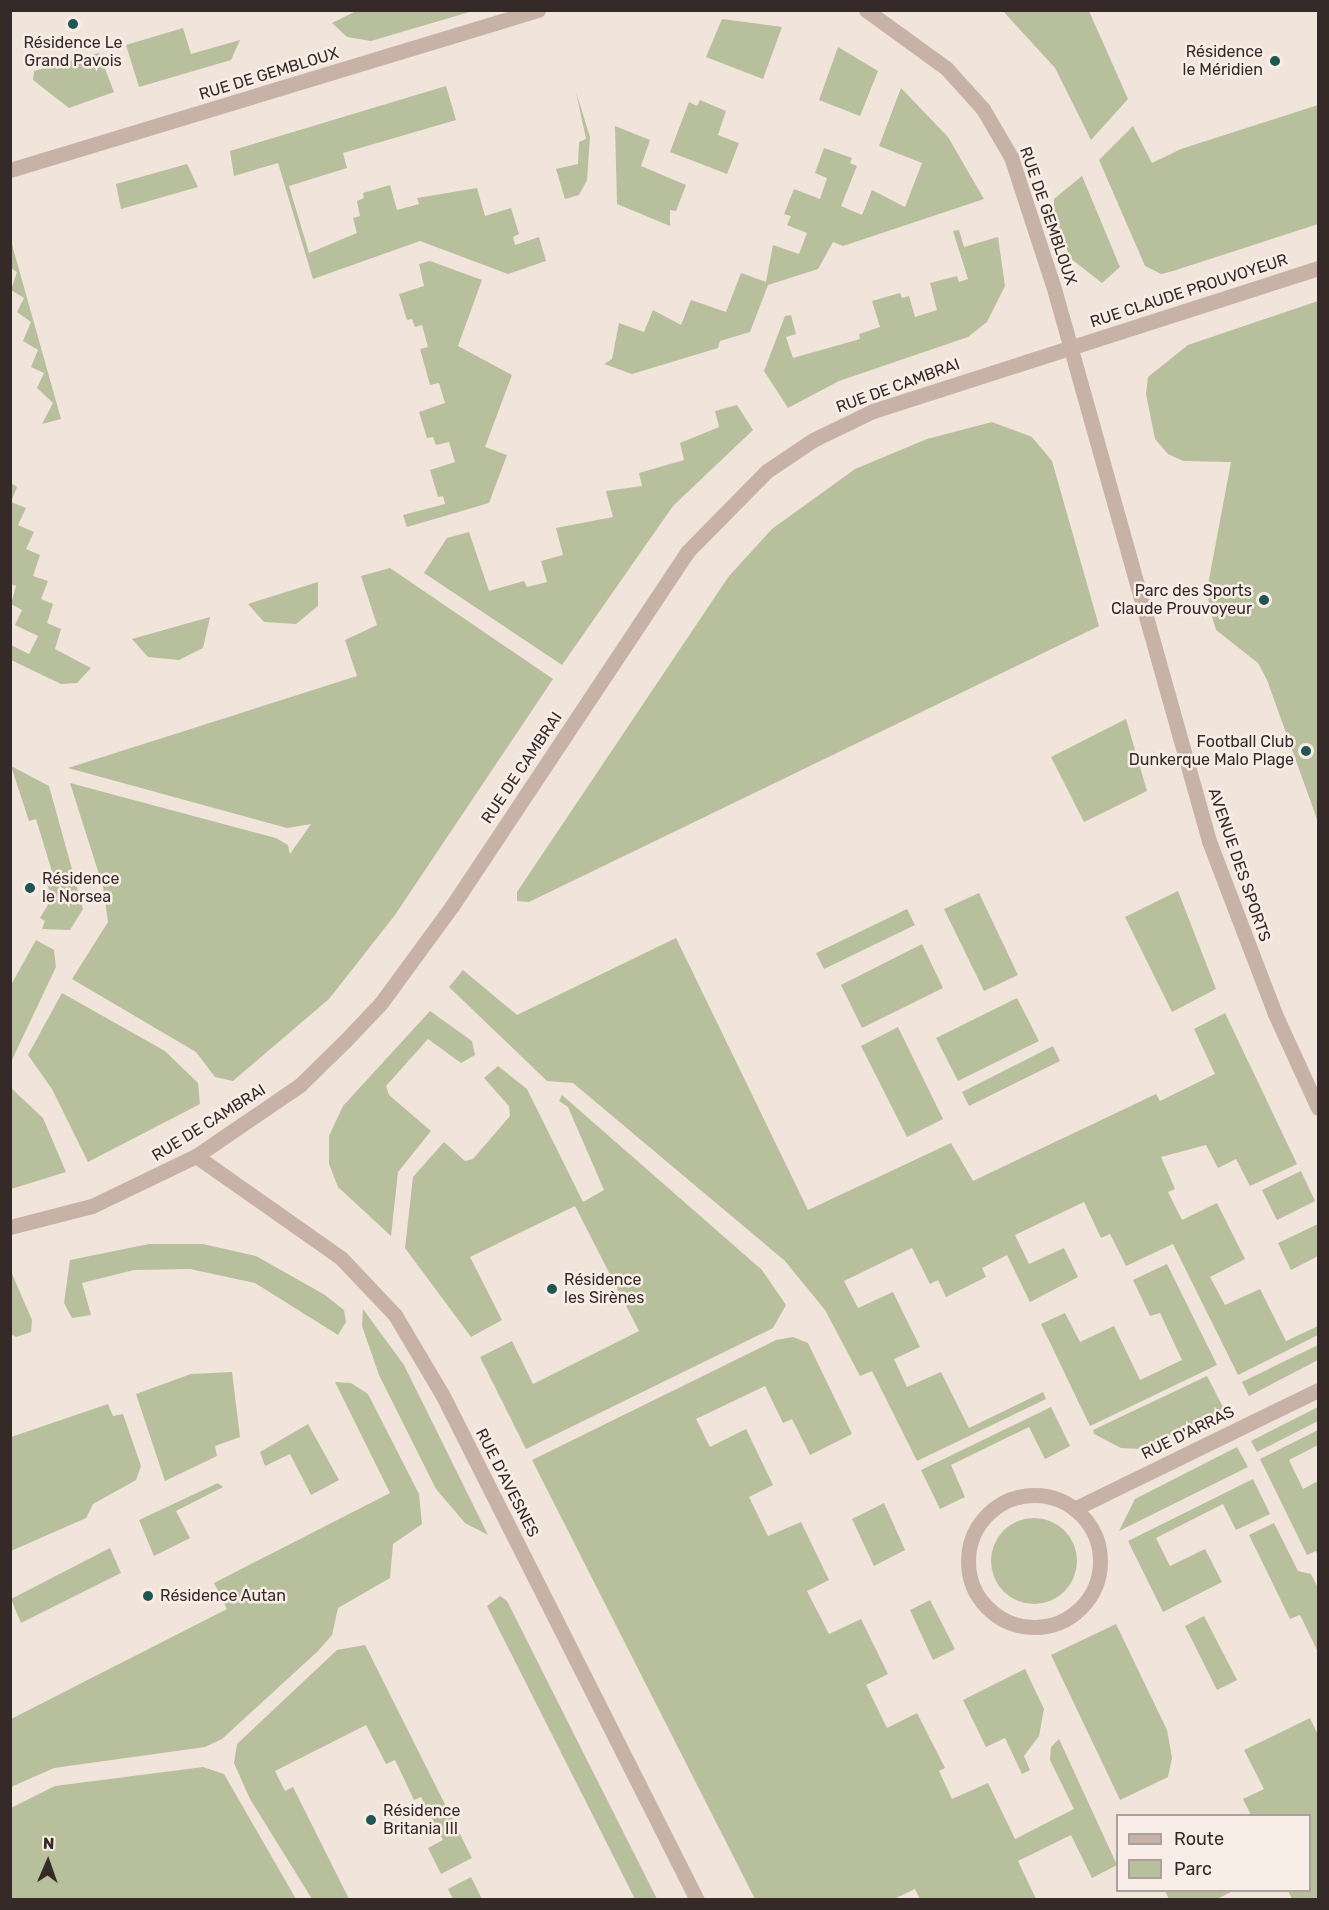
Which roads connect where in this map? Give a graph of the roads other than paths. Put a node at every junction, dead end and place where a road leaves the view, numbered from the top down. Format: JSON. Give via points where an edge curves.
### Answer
{"nodes":[{"id":1,"x":538,"y":10,"type":"edge"},
{"id":2,"x":866,"y":10,"type":"edge"},
{"id":3,"x":10,"y":170,"type":"edge"},
{"id":4,"x":1318,"y":268,"type":"edge"},
{"id":5,"x":1071,"y":348,"type":"junction"},
{"id":6,"x":1318,"y":1108,"type":"edge"},
{"id":7,"x":196,"y":1156,"type":"junction"},
{"id":8,"x":10,"y":1227,"type":"edge"},
{"id":9,"x":1318,"y":1390,"type":"edge"},
{"id":10,"x":1074,"y":1509,"type":"junction"},
{"id":11,"x":697,"y":1899,"type":"edge"}],
"edges":[{"from":1,"to":3,"type":"street","name":"RUE DE GEMBLOUX"},
{"from":2,"to":5,"type":"street","name":"RUE DE GEMBLOUX","via":[[946,68],[999,133],[1031,212]]},
{"from":4,"to":5,"type":"street","name":"RUE CLAUDE PROUVOYEUR"},
{"from":5,"to":6,"type":"street","name":"AVENUE DES SPORTS","via":[[1209,841],[1275,1014]]},
{"from":5,"to":7,"type":"street","name":"RUE DE CAMBRAI","via":[[873,411],[813,440],[727,507],[687,552],[452,906],[381,1003],[300,1084]]},
{"from":7,"to":8,"type":"street","name":"RUE DE CAMBRAI","via":[[92,1206]]},
{"from":7,"to":11,"type":"street","name":"RUE D'AVESNES","via":[[340,1258],[395,1315],[442,1394]]},
{"from":9,"to":10,"type":"street","name":"RUE D'ARRAS"},
{"from":10,"to":10,"type":"street","via":[[1051,1497],[1026,1495],[1001,1504],[981,1520],[970,1543],[968,1569],[976,1593],[993,1612],[1016,1624],[1041,1626],[1066,1618],[1086,1601],[1097,1578],[1099,1553],[1091,1528]]}]}
